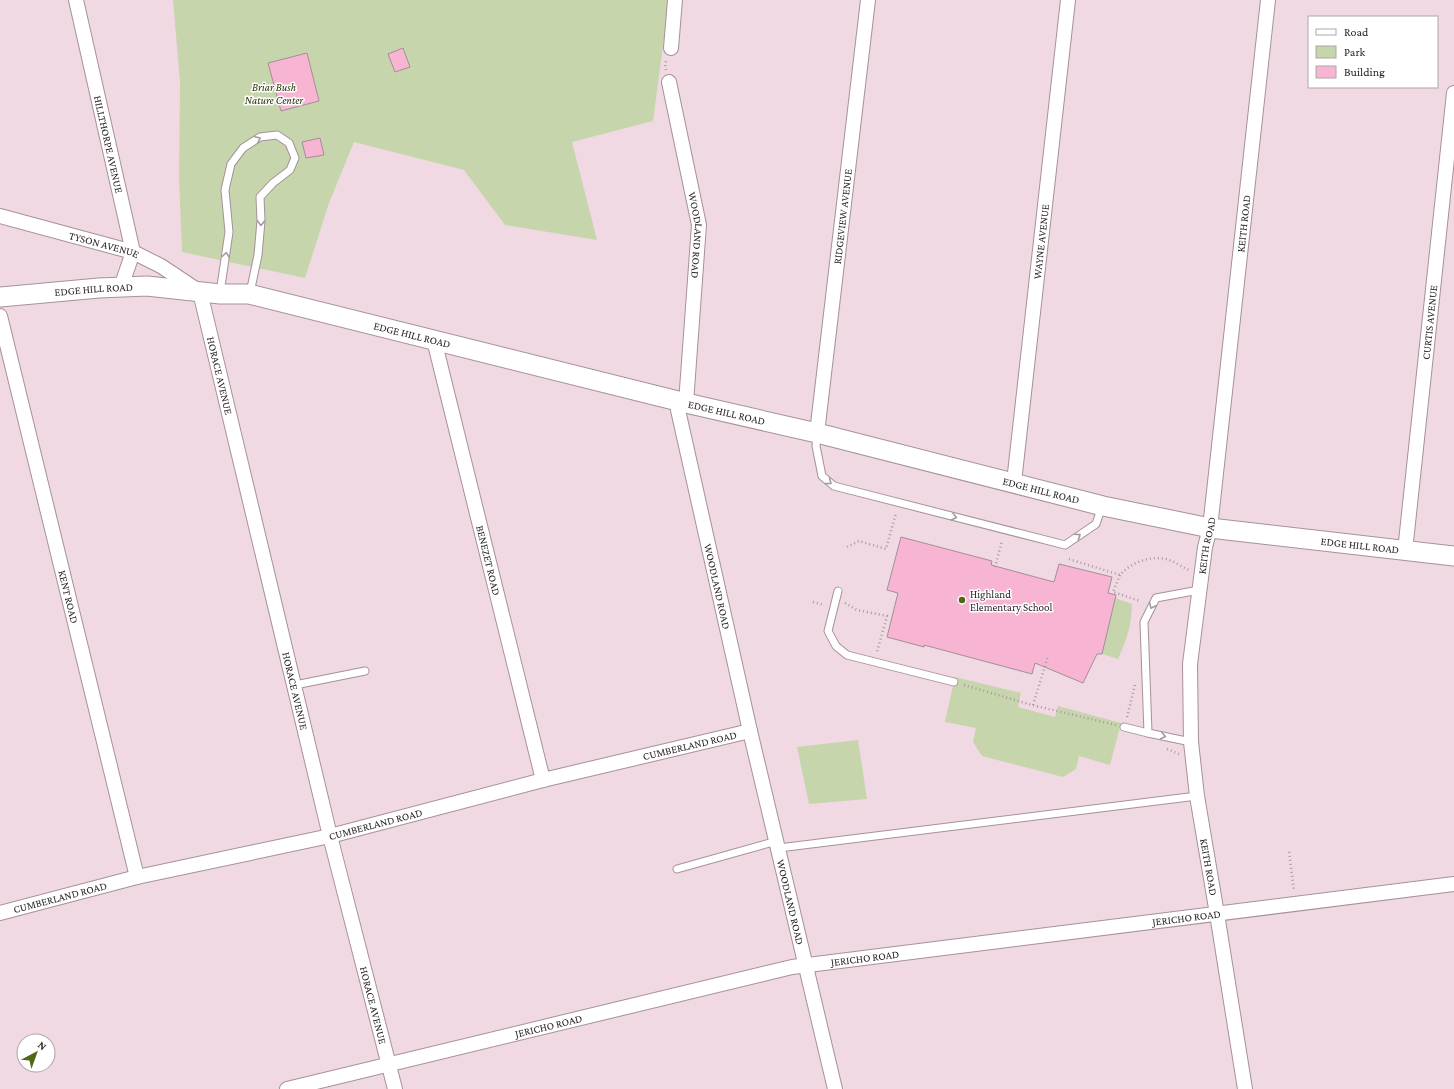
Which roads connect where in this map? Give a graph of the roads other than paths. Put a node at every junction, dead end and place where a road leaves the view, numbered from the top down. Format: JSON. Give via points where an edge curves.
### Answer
{"nodes":[{"id":1,"x":76,"y":0,"type":"edge"},
{"id":2,"x":675,"y":0,"type":"edge"},
{"id":3,"x":868,"y":0,"type":"edge"},
{"id":4,"x":1068,"y":0,"type":"edge"},
{"id":5,"x":1268,"y":0,"type":"edge"},
{"id":6,"x":671,"y":48,"type":"road end"},
{"id":7,"x":668,"y":82,"type":"road end"},
{"id":8,"x":1454,"y":93,"type":"edge"},
{"id":9,"x":0,"y":216,"type":"edge"},
{"id":10,"x":133,"y":252,"type":"junction"},
{"id":11,"x":121,"y":287,"type":"junction"},
{"id":12,"x":200,"y":292,"type":"junction"},
{"id":13,"x":220,"y":294,"type":"junction"},
{"id":14,"x":249,"y":294,"type":"junction"},
{"id":15,"x":0,"y":297,"type":"edge"},
{"id":16,"x":0,"y":316,"type":"edge"},
{"id":17,"x":434,"y":340,"type":"junction"},
{"id":18,"x":686,"y":403,"type":"junction"},
{"id":19,"x":817,"y":433,"type":"junction"},
{"id":20,"x":1014,"y":482,"type":"junction"},
{"id":21,"x":1103,"y":506,"type":"junction"},
{"id":22,"x":1210,"y":528,"type":"junction"},
{"id":23,"x":1405,"y":552,"type":"junction"},
{"id":24,"x":1454,"y":556,"type":"edge"},
{"id":25,"x":1199,"y":590,"type":"junction"},
{"id":26,"x":838,"y":591,"type":"dead end"},
{"id":27,"x":365,"y":671,"type":"dead end"},
{"id":28,"x":954,"y":682,"type":"road end"},
{"id":29,"x":295,"y":685,"type":"junction"},
{"id":30,"x":1124,"y":727,"type":"road end"},
{"id":31,"x":750,"y":731,"type":"junction"},
{"id":32,"x":1148,"y":733,"type":"junction"},
{"id":33,"x":1190,"y":742,"type":"junction"},
{"id":34,"x":543,"y":780,"type":"junction"},
{"id":35,"x":1197,"y":796,"type":"junction"},
{"id":36,"x":330,"y":836,"type":"junction"},
{"id":37,"x":778,"y":844,"type":"junction"},
{"id":38,"x":677,"y":869,"type":"dead end"},
{"id":39,"x":137,"y":877,"type":"junction"},
{"id":40,"x":1454,"y":884,"type":"edge"},
{"id":41,"x":0,"y":913,"type":"edge"},
{"id":42,"x":1218,"y":914,"type":"junction"},
{"id":43,"x":806,"y":966,"type":"junction"},
{"id":44,"x":389,"y":1065,"type":"junction"},
{"id":45,"x":287,"y":1089,"type":"edge"},
{"id":46,"x":395,"y":1089,"type":"edge"},
{"id":47,"x":835,"y":1089,"type":"edge"},
{"id":48,"x":1245,"y":1089,"type":"edge"}],
"edges":[{"from":1,"to":10,"type":"street","name":"HILLTHORPE AVENUE"},
{"from":2,"to":6,"type":"street"},
{"from":3,"to":19,"type":"street","name":"RIDGEVIEW AVENUE"},
{"from":4,"to":20,"type":"street","name":"WAYNE AVENUE"},
{"from":5,"to":22,"type":"street","name":"KEITH ROAD"},
{"from":7,"to":18,"type":"street","name":"WOODLAND ROAD","via":[[699,224]]},
{"from":8,"to":23,"type":"street","name":"CURTIS AVENUE"},
{"from":9,"to":10,"type":"street","name":"TYSON AVENUE"},
{"from":10,"to":11,"type":"street"},
{"from":10,"to":12,"type":"street","name":"TYSON AVENUE","via":[[161,266]]},
{"from":11,"to":12,"type":"street","name":"EDGE HILL ROAD","via":[[147,286]]},
{"from":11,"to":15,"type":"street","name":"EDGE HILL ROAD"},
{"from":12,"to":13,"type":"street","name":"EDGE HILL ROAD"},
{"from":12,"to":29,"type":"street","name":"HORACE AVENUE"},
{"from":13,"to":14,"type":"street","name":"EDGE HILL ROAD"},
{"from":13,"to":14,"type":"lane","one_way":true,"via":[[229,232],[225,190],[231,164],[243,148],[260,137],[277,135],[289,143],[295,158],[290,170],[272,183],[260,197],[258,255]]},
{"from":14,"to":17,"type":"street","name":"EDGE HILL ROAD"},
{"from":16,"to":39,"type":"street","name":"KENT ROAD"},
{"from":17,"to":18,"type":"street","name":"EDGE HILL ROAD"},
{"from":17,"to":34,"type":"street","name":"BENEZET ROAD"},
{"from":18,"to":19,"type":"street","name":"EDGE HILL ROAD"},
{"from":18,"to":31,"type":"street","name":"WOODLAND ROAD","via":[[678,410]]},
{"from":19,"to":20,"type":"street","name":"EDGE HILL ROAD"},
{"from":19,"to":21,"type":"lane","one_way":true,"via":[[816,446],[822,476],[834,486],[1049,541],[1065,545],[1096,524]]},
{"from":20,"to":21,"type":"street","name":"EDGE HILL ROAD"},
{"from":21,"to":22,"type":"street","name":"EDGE HILL ROAD"},
{"from":22,"to":23,"type":"street","name":"EDGE HILL ROAD"},
{"from":22,"to":25,"type":"street","name":"KEITH ROAD"},
{"from":23,"to":24,"type":"street","name":"EDGE HILL ROAD"},
{"from":25,"to":32,"type":"lane","one_way":true,"via":[[1156,598],[1144,622]]},
{"from":25,"to":33,"type":"street","name":"KEITH ROAD","via":[[1190,664]]},
{"from":26,"to":28,"type":"lane","via":[[828,631],[836,646],[847,655]]},
{"from":27,"to":29,"type":"lane"},
{"from":29,"to":36,"type":"street","name":"HORACE AVENUE"},
{"from":30,"to":32,"type":"lane"},
{"from":31,"to":34,"type":"street","name":"CUMBERLAND ROAD"},
{"from":31,"to":37,"type":"street","name":"WOODLAND ROAD"},
{"from":32,"to":33,"type":"lane","one_way":true},
{"from":33,"to":35,"type":"street","name":"KEITH ROAD"},
{"from":34,"to":36,"type":"street","name":"CUMBERLAND ROAD"},
{"from":35,"to":37,"type":"lane"},
{"from":35,"to":42,"type":"street","name":"KEITH ROAD"},
{"from":36,"to":39,"type":"street","name":"CUMBERLAND ROAD"},
{"from":36,"to":44,"type":"street","name":"HORACE AVENUE"},
{"from":37,"to":38,"type":"lane"},
{"from":37,"to":43,"type":"street","name":"WOODLAND ROAD"},
{"from":39,"to":41,"type":"street","name":"CUMBERLAND ROAD"},
{"from":40,"to":42,"type":"street","name":"JERICHO ROAD"},
{"from":42,"to":43,"type":"street","name":"JERICHO ROAD"},
{"from":42,"to":48,"type":"street","name":"KEITH ROAD"},
{"from":43,"to":44,"type":"street","name":"JERICHO ROAD"},
{"from":43,"to":47,"type":"street","name":"WOODLAND ROAD"},
{"from":44,"to":45,"type":"street","name":"JERICHO ROAD"},
{"from":44,"to":46,"type":"street","name":"HORACE AVENUE"}]}
